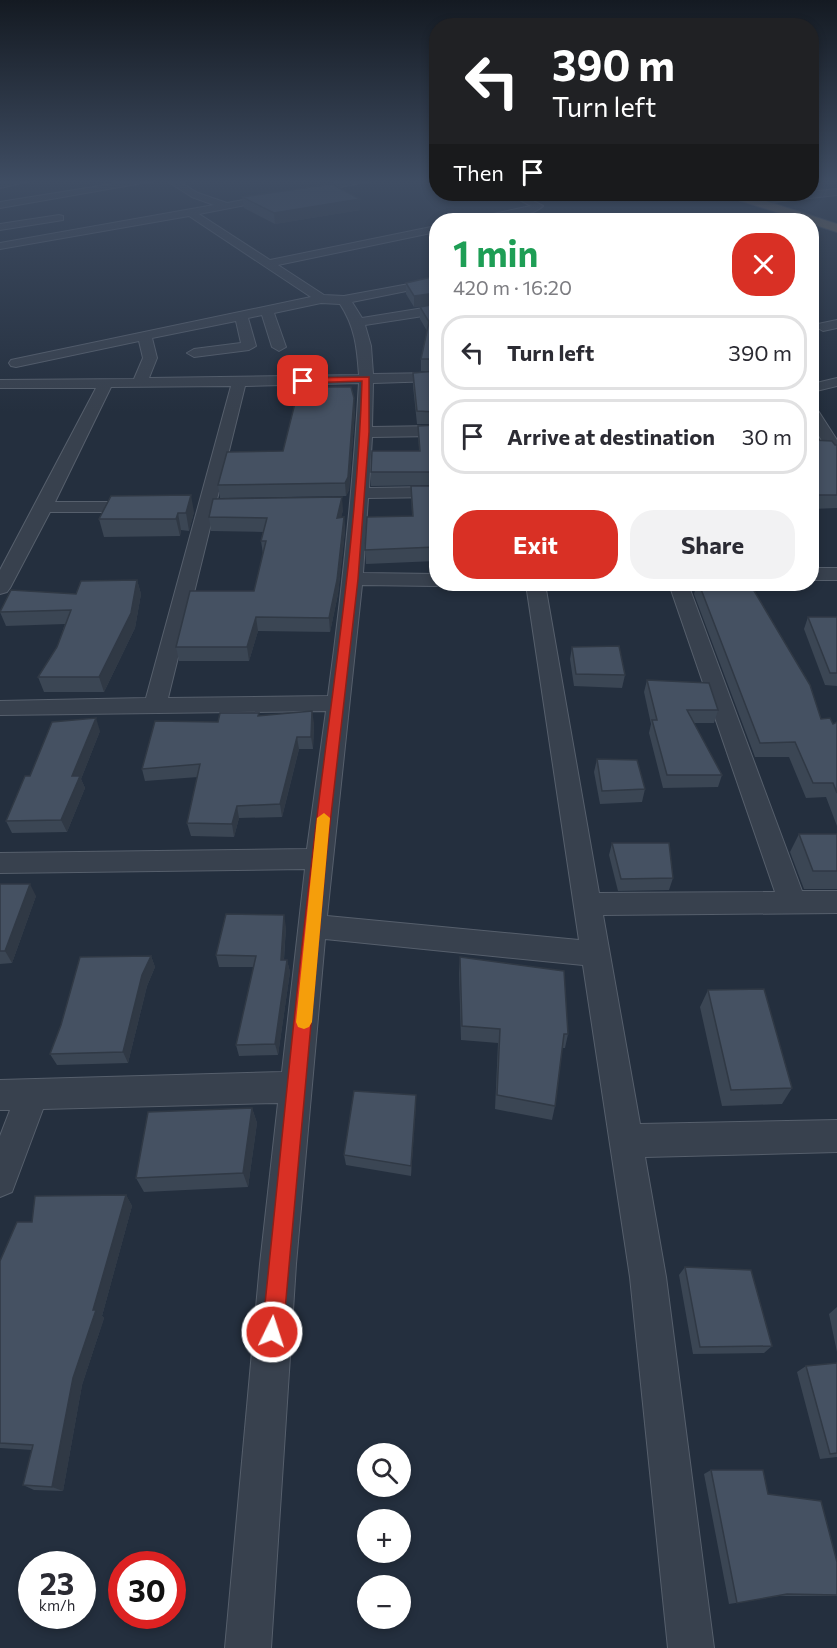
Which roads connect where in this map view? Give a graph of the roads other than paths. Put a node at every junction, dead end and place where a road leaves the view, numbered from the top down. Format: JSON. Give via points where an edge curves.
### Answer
{"nodes":[{"id":1,"x":257,"y":258,"type":"edge"},
{"id":2,"x":297,"y":258,"type":"edge"},
{"id":3,"x":267,"y":264,"type":"junction"},
{"id":4,"x":429,"y":283,"type":"edge"},
{"id":5,"x":321,"y":299,"type":"junction"},
{"id":6,"x":344,"y":300,"type":"junction"},
{"id":7,"x":267,"y":310,"type":"junction"},
{"id":8,"x":429,"y":311,"type":"edge"},
{"id":9,"x":241,"y":316,"type":"junction"},
{"id":10,"x":358,"y":322,"type":"junction"},
{"id":11,"x":837,"y":324,"type":"edge"},
{"id":12,"x":823,"y":327,"type":"dead end"},
{"id":13,"x":145,"y":338,"type":"junction"},
{"id":14,"x":279,"y":347,"type":"dead end"},
{"id":15,"x":194,"y":353,"type":"dead end"},
{"id":16,"x":16,"y":363,"type":"dead end"},
{"id":17,"x":429,"y":377,"type":"edge"},
{"id":18,"x":366,"y":379,"type":"junction"},
{"id":19,"x":106,"y":382,"type":"junction"},
{"id":20,"x":140,"y":382,"type":"junction"},
{"id":21,"x":239,"y":382,"type":"junction"},
{"id":22,"x":837,"y":382,"type":"edge"},
{"id":23,"x":0,"y":384,"type":"edge"},
{"id":24,"x":819,"y":386,"type":"edge"},
{"id":25,"x":819,"y":423,"type":"edge"},
{"id":26,"x":429,"y":430,"type":"edge"},
{"id":27,"x":365,"y":432,"type":"junction"},
{"id":28,"x":837,"y":453,"type":"edge"},
{"id":29,"x":429,"y":493,"type":"edge"},
{"id":30,"x":355,"y":500,"type":"junction"},
{"id":31,"x":200,"y":506,"type":"junction"},
{"id":32,"x":229,"y":506,"type":"edge"},
{"id":33,"x":44,"y":507,"type":"junction"},
{"id":34,"x":160,"y":507,"type":"edge"},
{"id":35,"x":819,"y":574,"type":"edge"},
{"id":36,"x":837,"y":574,"type":"edge"},
{"id":37,"x":353,"y":579,"type":"junction"},
{"id":38,"x":429,"y":580,"type":"edge"},
{"id":39,"x":0,"y":588,"type":"edge"},
{"id":40,"x":536,"y":591,"type":"edge"},
{"id":41,"x":681,"y":591,"type":"edge"},
{"id":42,"x":338,"y":703,"type":"junction"},
{"id":43,"x":155,"y":705,"type":"junction"},
{"id":44,"x":0,"y":708,"type":"edge"},
{"id":45,"x":319,"y":859,"type":"junction"},
{"id":46,"x":0,"y":863,"type":"edge"},
{"id":47,"x":792,"y":902,"type":"junction"},
{"id":48,"x":837,"y":902,"type":"edge"},
{"id":49,"x":587,"y":904,"type":"junction"},
{"id":50,"x":314,"y":926,"type":"junction"},
{"id":51,"x":595,"y":954,"type":"junction"},
{"id":52,"x":297,"y":1087,"type":"junction"},
{"id":53,"x":16,"y":1095,"type":"edge"},
{"id":54,"x":837,"y":1136,"type":"edge"},
{"id":55,"x":626,"y":1141,"type":"junction"},
{"id":56,"x":0,"y":1180,"type":"edge"},
{"id":57,"x":248,"y":1648,"type":"edge"},
{"id":58,"x":691,"y":1648,"type":"edge"}],
"edges":[{"from":1,"to":3,"type":"street"},
{"from":2,"to":3,"type":"street"},
{"from":3,"to":5,"type":"street"},
{"from":4,"to":6,"type":"street"},
{"from":5,"to":6,"type":"street"},
{"from":5,"to":7,"type":"street"},
{"from":6,"to":10,"type":"street"},
{"from":7,"to":9,"type":"street"},
{"from":7,"to":14,"type":"street"},
{"from":8,"to":10,"type":"street"},
{"from":9,"to":13,"type":"street"},
{"from":9,"to":15,"type":"street","via":[[249,346]]},
{"from":10,"to":18,"type":"street"},
{"from":11,"to":12,"type":"street"},
{"from":13,"to":16,"type":"street"},
{"from":13,"to":20,"type":"street","via":[[150,358]]},
{"from":17,"to":18,"type":"street"},
{"from":18,"to":21,"type":"street"},
{"from":18,"to":27,"type":"street"},
{"from":19,"to":20,"type":"street"},
{"from":19,"to":23,"type":"street"},
{"from":19,"to":33,"type":"street"},
{"from":20,"to":21,"type":"street"},
{"from":21,"to":31,"type":"street"},
{"from":22,"to":24,"type":"street"},
{"from":25,"to":28,"type":"street"},
{"from":26,"to":27,"type":"street"},
{"from":27,"to":30,"type":"street"},
{"from":29,"to":30,"type":"street"},
{"from":30,"to":37,"type":"street"},
{"from":31,"to":32,"type":"street"},
{"from":31,"to":43,"type":"street"},
{"from":33,"to":34,"type":"street"},
{"from":33,"to":39,"type":"street"},
{"from":35,"to":36,"type":"street"},
{"from":37,"to":38,"type":"street"},
{"from":37,"to":42,"type":"street"},
{"from":40,"to":49,"type":"street"},
{"from":41,"to":47,"type":"street"},
{"from":42,"to":43,"type":"street"},
{"from":42,"to":45,"type":"street"},
{"from":43,"to":44,"type":"street"},
{"from":45,"to":46,"type":"street"},
{"from":45,"to":50,"type":"street"},
{"from":47,"to":48,"type":"street"},
{"from":47,"to":49,"type":"street"},
{"from":49,"to":51,"type":"street"},
{"from":50,"to":51,"type":"street"},
{"from":50,"to":52,"type":"street"},
{"from":51,"to":55,"type":"street"},
{"from":52,"to":53,"type":"street"},
{"from":52,"to":57,"type":"street","via":[[278,1264]]},
{"from":53,"to":56,"type":"street"},
{"from":54,"to":55,"type":"street"},
{"from":55,"to":58,"type":"street","via":[[648,1277]]}]}
